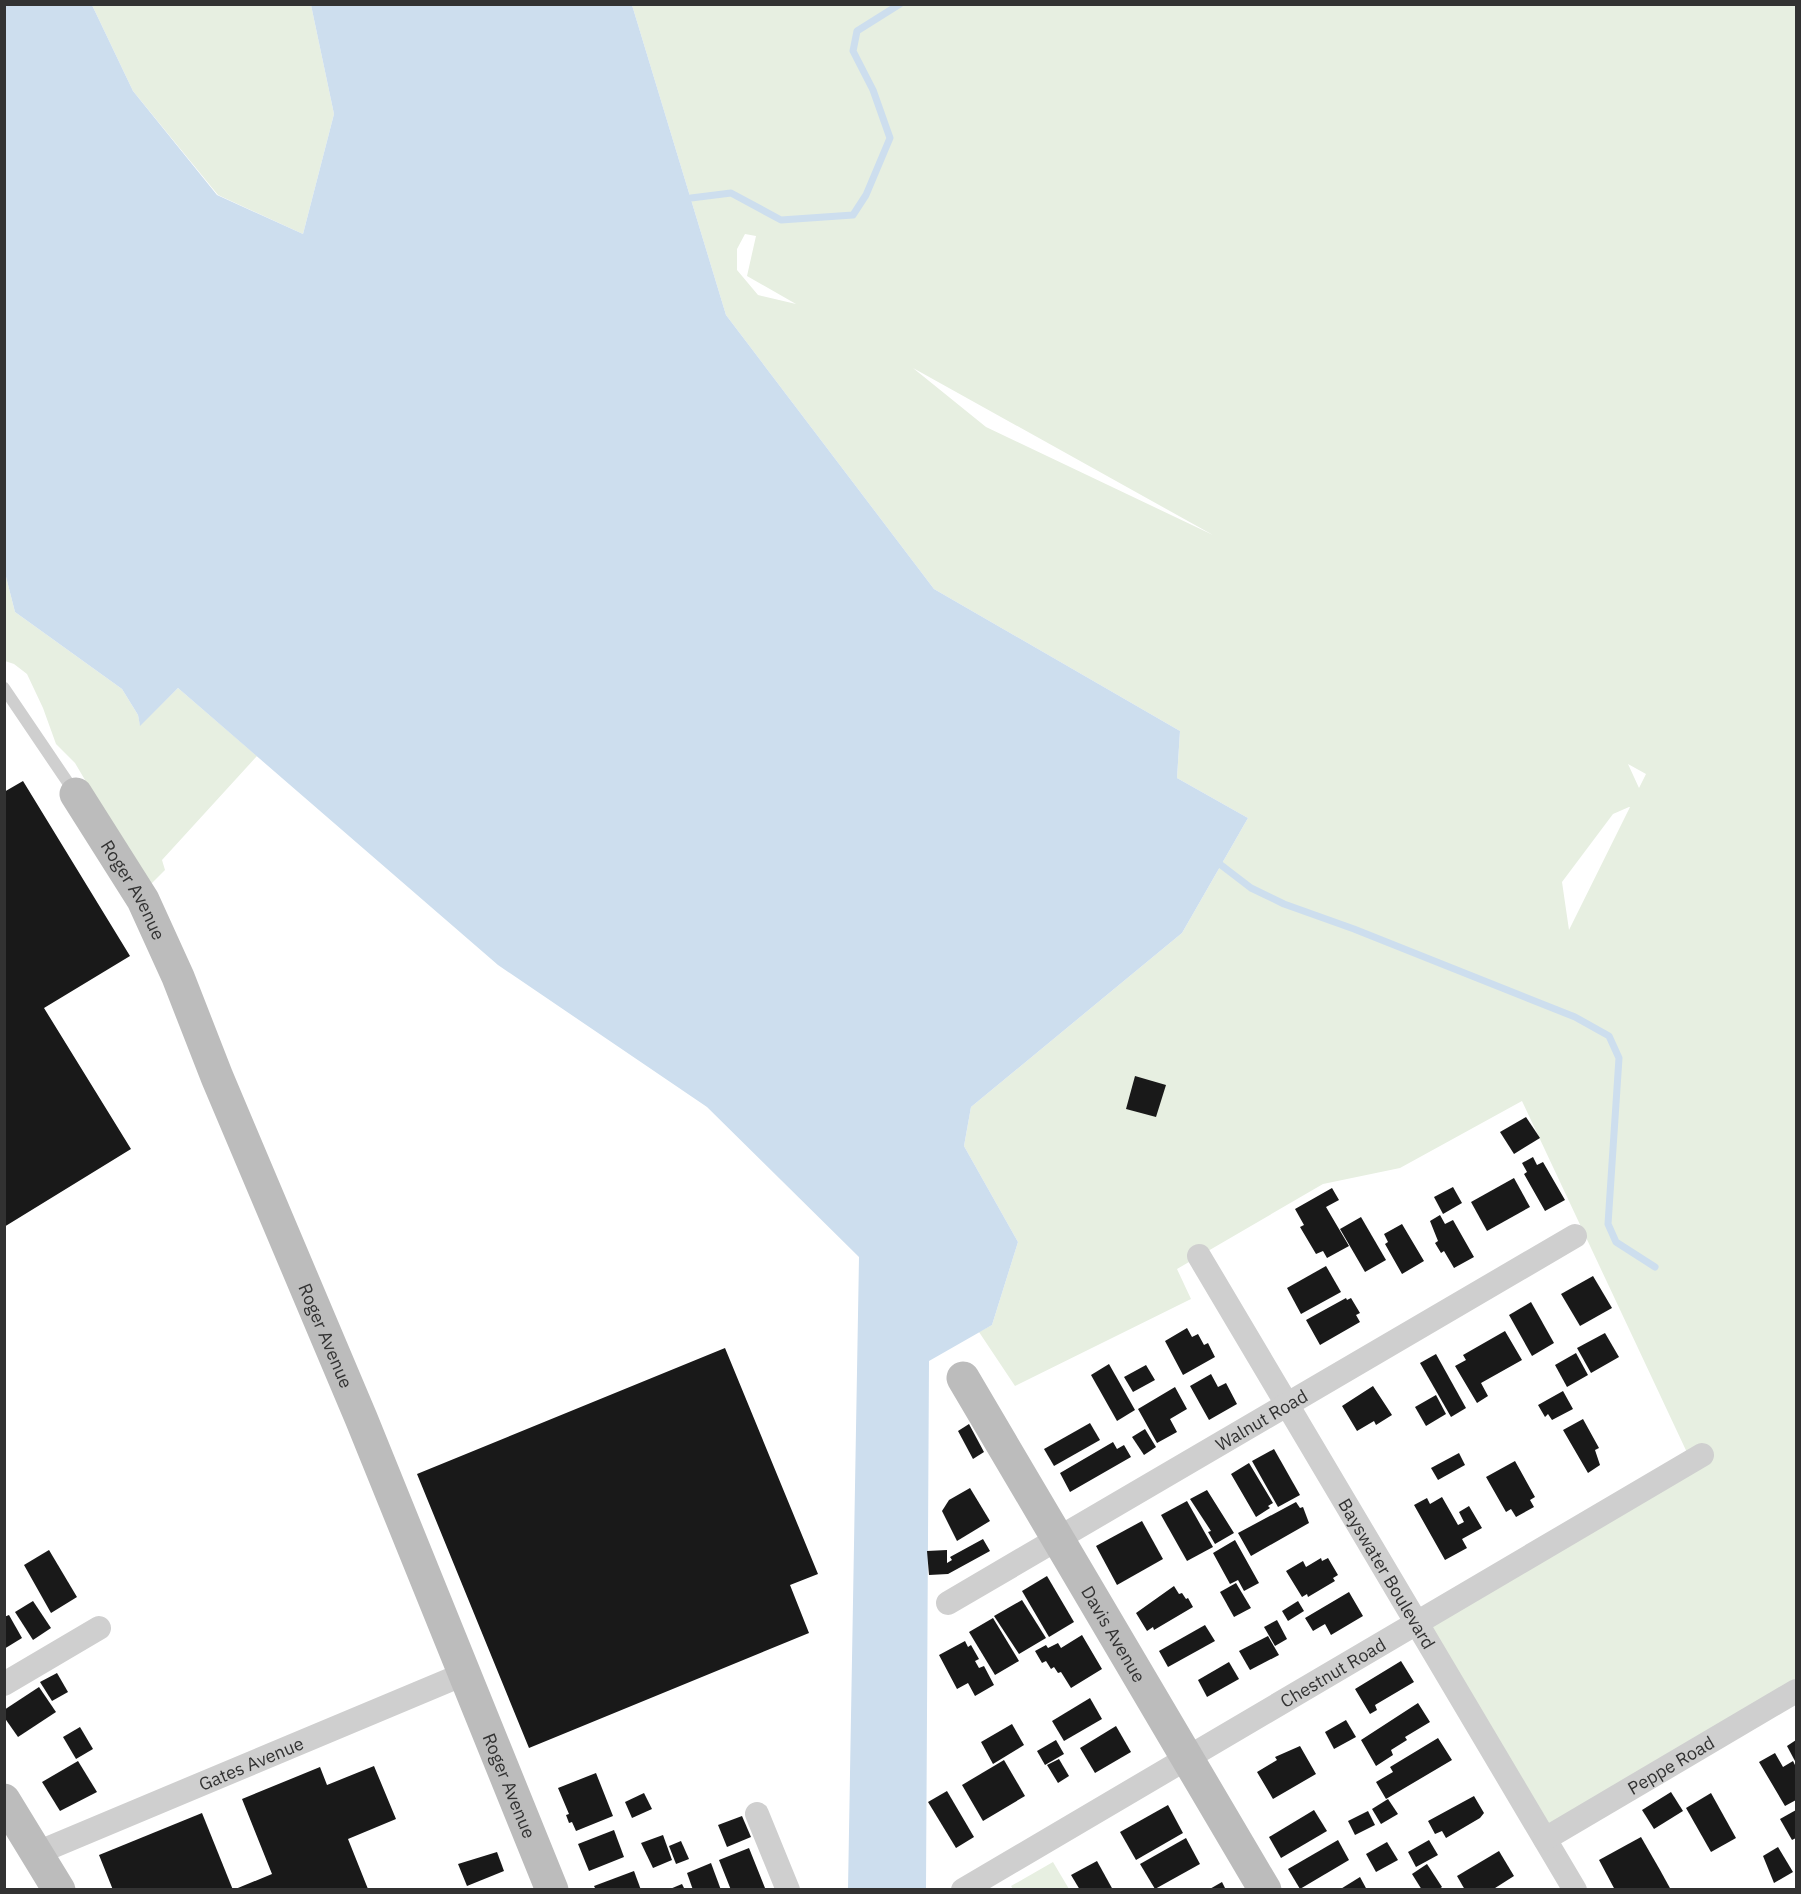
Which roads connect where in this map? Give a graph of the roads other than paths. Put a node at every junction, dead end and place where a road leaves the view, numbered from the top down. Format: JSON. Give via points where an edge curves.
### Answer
{"nodes":[{"id":1,"x":4,"y":688,"type":"edge"},
{"id":2,"x":76,"y":794,"type":"joint"},
{"id":3,"x":1575,"y":1236,"type":"dead end"},
{"id":4,"x":1199,"y":1256,"type":"dead end"},
{"id":5,"x":963,"y":1378,"type":"dead end"},
{"id":6,"x":1288,"y":1404,"type":"junction"},
{"id":7,"x":1702,"y":1455,"type":"dead end"},
{"id":8,"x":1058,"y":1540,"type":"junction"},
{"id":9,"x":948,"y":1604,"type":"dead end"},
{"id":10,"x":1416,"y":1622,"type":"junction"},
{"id":11,"x":99,"y":1628,"type":"dead end"},
{"id":12,"x":464,"y":1674,"type":"junction"},
{"id":13,"x":4,"y":1684,"type":"edge"},
{"id":14,"x":1797,"y":1691,"type":"edge"},
{"id":15,"x":1187,"y":1758,"type":"junction"},
{"id":16,"x":4,"y":1800,"type":"edge"},
{"id":17,"x":757,"y":1814,"type":"dead end"},
{"id":18,"x":1545,"y":1839,"type":"junction"},
{"id":19,"x":37,"y":1853,"type":"junction"},
{"id":20,"x":59,"y":1890,"type":"edge"},
{"id":21,"x":552,"y":1890,"type":"edge"},
{"id":22,"x":788,"y":1890,"type":"edge"},
{"id":23,"x":963,"y":1890,"type":"edge"},
{"id":24,"x":1265,"y":1890,"type":"edge"},
{"id":25,"x":1575,"y":1890,"type":"edge"}],
"edges":[{"from":1,"to":2,"type":"lane"},
{"from":2,"to":12,"type":"street","name":"Roger Avenue","via":[[143,900],[178,977]]},
{"from":3,"to":6,"type":"street","name":"Walnut Road"},
{"from":4,"to":6,"type":"street","name":"Bayswater Boulevard"},
{"from":5,"to":8,"type":"street","name":"Davis Avenue"},
{"from":6,"to":8,"type":"street","name":"Walnut Road"},
{"from":6,"to":10,"type":"street","name":"Bayswater Boulevard"},
{"from":7,"to":10,"type":"street","name":"Chestnut Road"},
{"from":8,"to":9,"type":"street","name":"Walnut Road"},
{"from":8,"to":15,"type":"street","name":"Davis Avenue"},
{"from":10,"to":15,"type":"street","name":"Chestnut Road"},
{"from":10,"to":18,"type":"street","name":"Bayswater Boulevard"},
{"from":11,"to":13,"type":"street"},
{"from":12,"to":19,"type":"street","name":"Gates Avenue"},
{"from":12,"to":21,"type":"street","name":"Roger Avenue"},
{"from":14,"to":18,"type":"street","name":"Peppe Road"},
{"from":15,"to":23,"type":"street","name":"Chestnut Road"},
{"from":15,"to":24,"type":"street","name":"Davis Avenue"},
{"from":16,"to":19,"type":"street"},
{"from":17,"to":22,"type":"street"},
{"from":18,"to":25,"type":"street","name":"Bayswater Boulevard"},
{"from":19,"to":20,"type":"street"}]}
